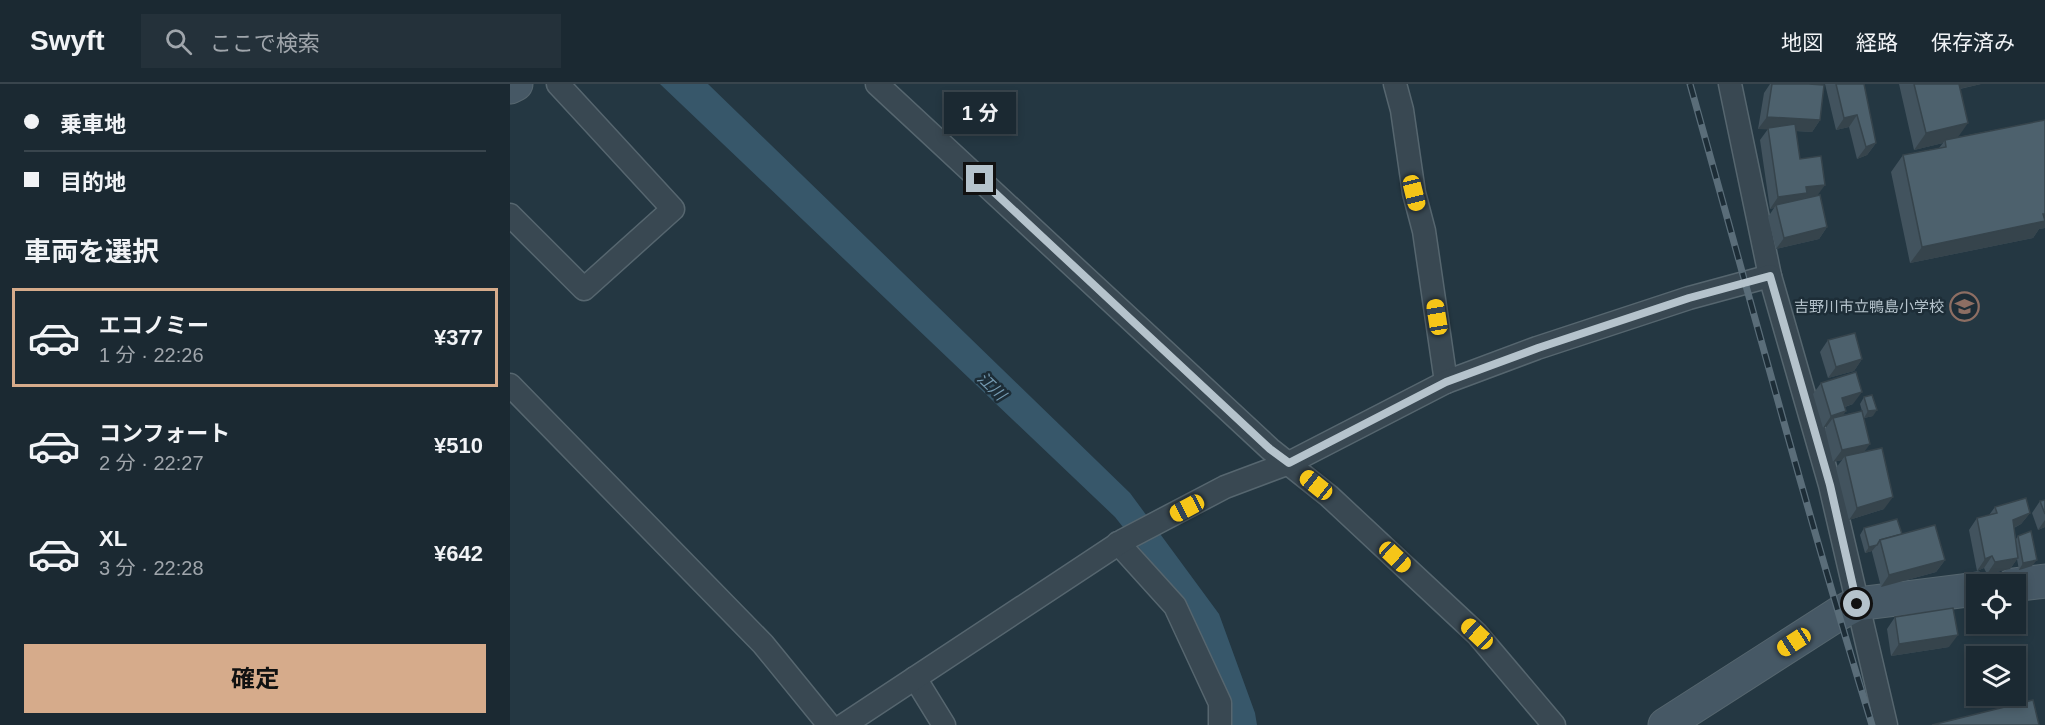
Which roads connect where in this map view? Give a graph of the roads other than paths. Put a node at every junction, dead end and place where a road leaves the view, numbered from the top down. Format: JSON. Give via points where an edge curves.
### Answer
{"nodes":[{"id":1,"x":516,"y":84,"type":"edge"},
{"id":2,"x":558,"y":84,"type":"edge"},
{"id":3,"x":877,"y":84,"type":"edge"},
{"id":4,"x":1395,"y":84,"type":"edge"},
{"id":5,"x":1730,"y":84,"type":"edge"},
{"id":6,"x":510,"y":87,"type":"edge"},
{"id":7,"x":510,"y":215,"type":"edge"},
{"id":8,"x":1770,"y":276,"type":"junction"},
{"id":9,"x":1446,"y":382,"type":"junction"},
{"id":10,"x":510,"y":385,"type":"edge"},
{"id":11,"x":1289,"y":463,"type":"junction"},
{"id":12,"x":1121,"y":541,"type":"junction"},
{"id":13,"x":2045,"y":581,"type":"edge"},
{"id":14,"x":2026,"y":583,"type":"edge"},
{"id":15,"x":1966,"y":591,"type":"edge"},
{"id":16,"x":1857,"y":604,"type":"junction"},
{"id":17,"x":915,"y":678,"type":"junction"},
{"id":18,"x":829,"y":725,"type":"edge"},
{"id":19,"x":844,"y":725,"type":"edge"},
{"id":20,"x":945,"y":725,"type":"edge"},
{"id":21,"x":1220,"y":725,"type":"edge"},
{"id":22,"x":1554,"y":725,"type":"edge"},
{"id":23,"x":1665,"y":725,"type":"edge"},
{"id":24,"x":1886,"y":725,"type":"edge"}],
"edges":[{"from":1,"to":6,"type":"street"},
{"from":2,"to":7,"type":"street","via":[[673,208],[584,289]]},
{"from":3,"to":11,"type":"street"},
{"from":4,"to":9,"type":"street","via":[[1424,231]]},
{"from":5,"to":8,"type":"street"},
{"from":8,"to":9,"type":"street","via":[[1548,344]]},
{"from":8,"to":16,"type":"street","via":[[1830,485]]},
{"from":9,"to":11,"type":"street"},
{"from":10,"to":18,"type":"street","via":[[763,645]]},
{"from":11,"to":12,"type":"street","via":[[1226,487]]},
{"from":11,"to":22,"type":"street","via":[[1477,634]]},
{"from":12,"to":17,"type":"street"},
{"from":12,"to":21,"type":"street","via":[[1175,606],[1220,703]]},
{"from":13,"to":14,"type":"street"},
{"from":15,"to":16,"type":"street"},
{"from":16,"to":23,"type":"street"},
{"from":16,"to":24,"type":"street"},
{"from":17,"to":19,"type":"street"},
{"from":17,"to":20,"type":"street"}]}
